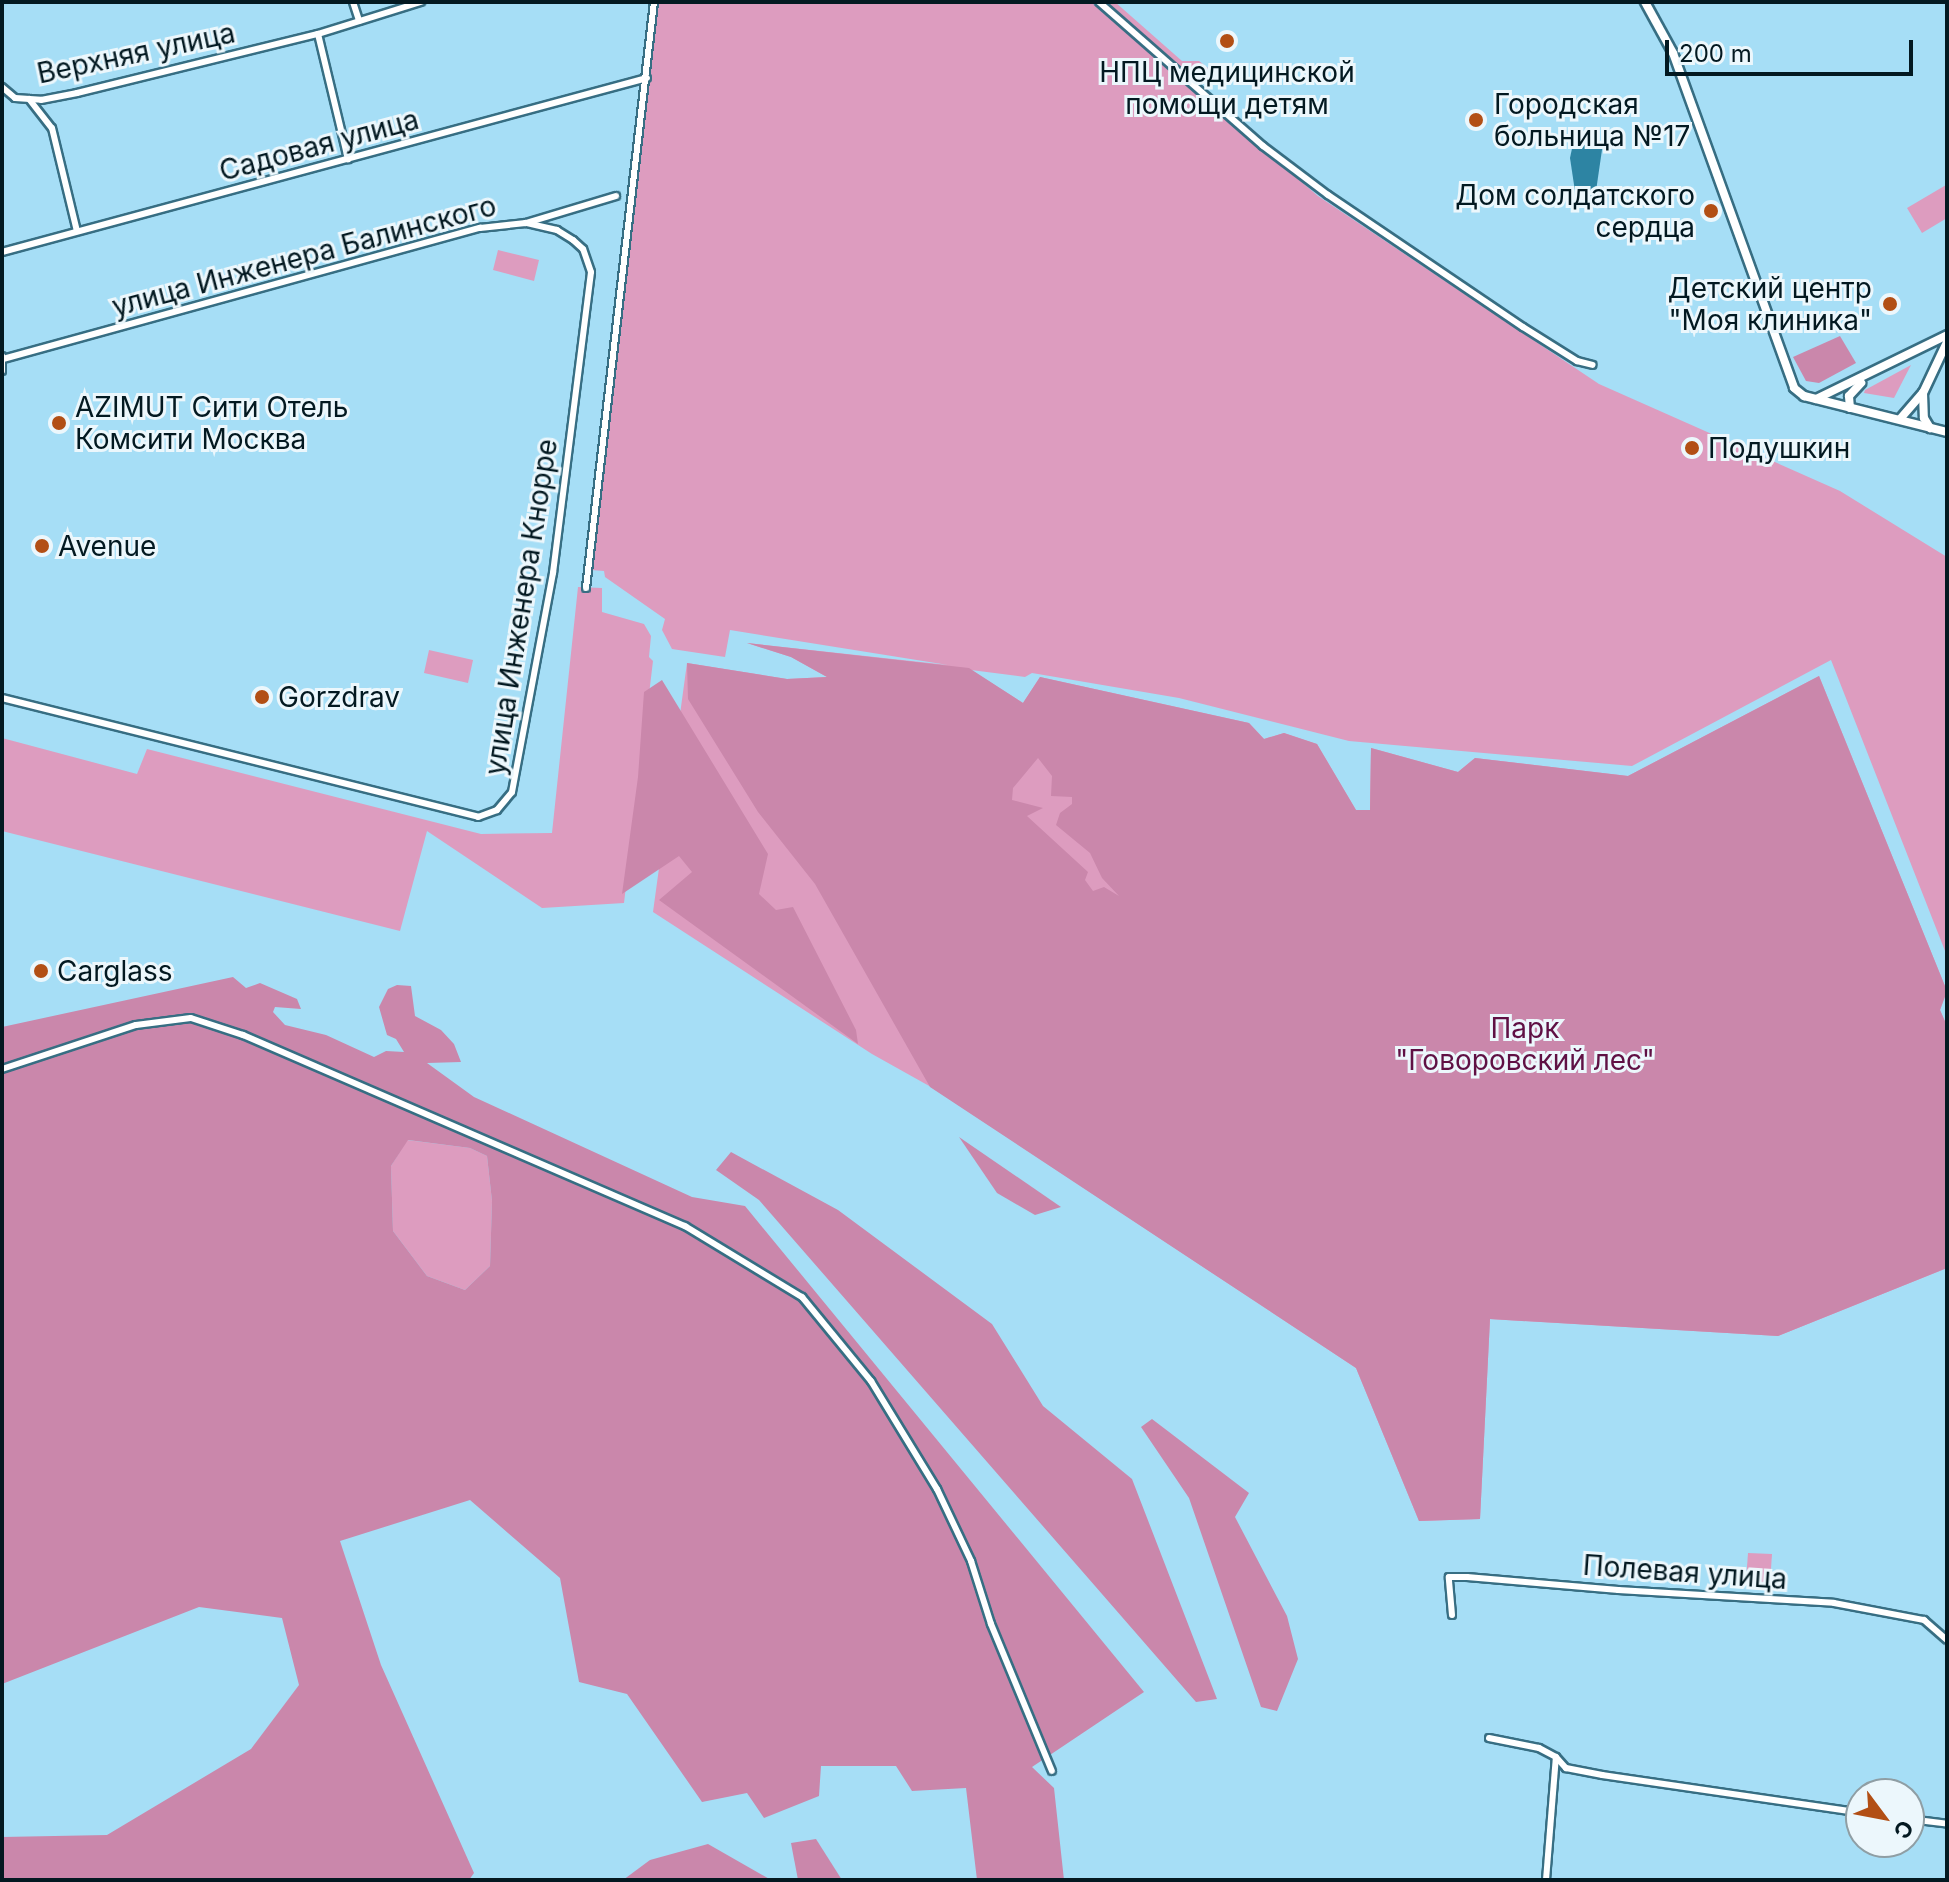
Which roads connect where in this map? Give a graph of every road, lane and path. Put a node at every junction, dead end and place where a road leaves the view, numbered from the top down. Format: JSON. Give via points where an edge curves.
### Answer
{"nodes":[{"id":1,"x":353,"y":2,"type":"edge"},
{"id":2,"x":421,"y":2,"type":"edge"},
{"id":3,"x":654,"y":2,"type":"edge"},
{"id":4,"x":1099,"y":2,"type":"edge"},
{"id":5,"x":1645,"y":2,"type":"edge"},
{"id":6,"x":359,"y":21,"type":"junction"},
{"id":7,"x":318,"y":34,"type":"junction"},
{"id":8,"x":647,"y":78,"type":"junction"},
{"id":9,"x":2,"y":87,"type":"edge"},
{"id":10,"x":29,"y":99,"type":"junction"},
{"id":11,"x":348,"y":159,"type":"junction"},
{"id":12,"x":616,"y":196,"type":"dead end"},
{"id":13,"x":526,"y":223,"type":"junction"},
{"id":14,"x":77,"y":231,"type":"junction"},
{"id":15,"x":2,"y":252,"type":"edge"},
{"id":16,"x":1947,"y":335,"type":"edge"},
{"id":17,"x":1947,"y":342,"type":"edge"},
{"id":18,"x":2,"y":357,"type":"edge"},
{"id":19,"x":1593,"y":365,"type":"dead end"},
{"id":20,"x":2,"y":371,"type":"edge"},
{"id":21,"x":1868,"y":377,"type":"junction"},
{"id":22,"x":1923,"y":393,"type":"junction"},
{"id":23,"x":1816,"y":399,"type":"junction"},
{"id":24,"x":1850,"y":408,"type":"junction"},
{"id":25,"x":1900,"y":419,"type":"junction"},
{"id":26,"x":1930,"y":428,"type":"junction"},
{"id":27,"x":1947,"y":432,"type":"edge"},
{"id":28,"x":586,"y":588,"type":"dead end"},
{"id":29,"x":2,"y":698,"type":"edge"},
{"id":30,"x":2,"y":1069,"type":"edge"},
{"id":31,"x":1452,"y":1615,"type":"dead end"},
{"id":32,"x":1947,"y":1640,"type":"edge"},
{"id":33,"x":1489,"y":1738,"type":"dead end"},
{"id":34,"x":1556,"y":1757,"type":"junction"},
{"id":35,"x":1052,"y":1771,"type":"dead end"},
{"id":36,"x":1845,"y":1811,"type":"edge"},
{"id":37,"x":1925,"y":1821,"type":"edge"},
{"id":38,"x":1947,"y":1824,"type":"edge"},
{"id":39,"x":1546,"y":1880,"type":"edge"}],
"edges":[{"from":1,"to":6,"type":"street"},
{"from":2,"to":6,"type":"street","name":"Верхняя улица"},
{"from":3,"to":8,"type":"street"},
{"from":4,"to":19,"type":"street","via":[[1263,146],[1328,195],[1523,327],[1577,361]]},
{"from":5,"to":23,"type":"street","via":[[1673,53],[1794,388]]},
{"from":6,"to":7,"type":"street","name":"Верхняя улица"},
{"from":7,"to":10,"type":"street","name":"Верхняя улица","via":[[77,93]]},
{"from":7,"to":11,"type":"street"},
{"from":8,"to":11,"type":"street","name":"Садовая улица"},
{"from":8,"to":28,"type":"street"},
{"from":9,"to":10,"type":"street","name":"Верхняя улица","via":[[15,98]]},
{"from":10,"to":14,"type":"street","via":[[52,128]]},
{"from":11,"to":14,"type":"street","name":"Садовая улица"},
{"from":12,"to":13,"type":"street","name":"улица Инженера Балинского"},
{"from":13,"to":18,"type":"street","name":"улица Инженера Балинского","via":[[480,228]]},
{"from":13,"to":29,"type":"street","name":"улица Инженера Кнорре","via":[[573,240],[583,249],[591,272],[553,573],[512,792],[497,810],[478,817]]},
{"from":14,"to":15,"type":"street","name":"Садовая улица"},
{"from":16,"to":21,"type":"street"},
{"from":17,"to":22,"type":"street"},
{"from":18,"to":20,"type":"street","name":"улица Инженера Балинского"},
{"from":21,"to":23,"type":"street"},
{"from":21,"to":24,"type":"street","via":[[1849,396]]},
{"from":22,"to":25,"type":"street"},
{"from":22,"to":26,"type":"street"},
{"from":23,"to":24,"type":"street"},
{"from":24,"to":25,"type":"street"},
{"from":25,"to":26,"type":"street"},
{"from":26,"to":27,"type":"street"},
{"from":30,"to":35,"type":"street","via":[[136,1025],[191,1018],[243,1035],[685,1226],[802,1297],[871,1381],[937,1489],[971,1561],[991,1624]]},
{"from":31,"to":32,"type":"street","name":"Полевая улица","via":[[1449,1577],[1467,1577],[1834,1603],[1924,1620]]},
{"from":33,"to":34,"type":"street","via":[[1539,1748]]},
{"from":34,"to":36,"type":"street","via":[[1566,1768],[1602,1775]]},
{"from":34,"to":39,"type":"street"},
{"from":37,"to":38,"type":"street"}]}
